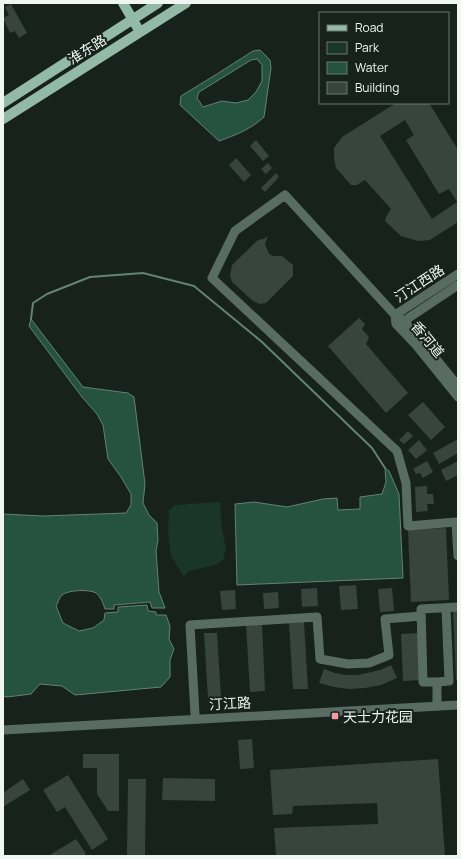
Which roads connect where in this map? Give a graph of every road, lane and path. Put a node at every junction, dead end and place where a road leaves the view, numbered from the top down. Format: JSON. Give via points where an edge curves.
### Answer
{"nodes":[{"id":1,"x":123,"y":3,"type":"edge"},
{"id":2,"x":158,"y":3,"type":"edge"},
{"id":3,"x":186,"y":3,"type":"edge"},
{"id":4,"x":132,"y":19,"type":"junction"},
{"id":5,"x":140,"y":32,"type":"junction"},
{"id":6,"x":3,"y":103,"type":"edge"},
{"id":7,"x":3,"y":119,"type":"edge"},
{"id":8,"x":458,"y":274,"type":"edge"},
{"id":9,"x":458,"y":285,"type":"edge"},
{"id":10,"x":398,"y":320,"type":"junction"},
{"id":11,"x":458,"y":386,"type":"edge"},
{"id":12,"x":458,"y":397,"type":"edge"},
{"id":13,"x":458,"y":556,"type":"edge"},
{"id":14,"x":458,"y":607,"type":"edge"},
{"id":15,"x":446,"y":608,"type":"junction"},
{"id":16,"x":421,"y":616,"type":"junction"},
{"id":17,"x":436,"y":682,"type":"junction"},
{"id":18,"x":458,"y":701,"type":"edge"},
{"id":19,"x":437,"y":704,"type":"junction"},
{"id":20,"x":458,"y":705,"type":"edge"},
{"id":21,"x":195,"y":714,"type":"junction"},
{"id":22,"x":3,"y":724,"type":"edge"},
{"id":23,"x":3,"y":730,"type":"edge"}],
"edges":[{"from":1,"to":4,"type":"main road"},
{"from":2,"to":4,"type":"main road","name":"淮东路"},
{"from":3,"to":5,"type":"main road","name":"淮东路"},
{"from":4,"to":5,"type":"main road"},
{"from":4,"to":6,"type":"main road","name":"淮东路"},
{"from":5,"to":7,"type":"main road","name":"淮东路"},
{"from":8,"to":10,"type":"street","name":"汀江西路"},
{"from":9,"to":10,"type":"street","name":"汀江西路"},
{"from":10,"to":11,"type":"street","name":"香河道","via":[[423,343]]},
{"from":10,"to":12,"type":"street","name":"香河道"},
{"from":10,"to":13,"type":"street","via":[[284,195],[235,232],[212,278],[397,451],[406,483],[408,526],[456,522]]},
{"from":14,"to":15,"type":"street"},
{"from":15,"to":16,"type":"street","via":[[421,609]]},
{"from":15,"to":17,"type":"street","via":[[448,681]]},
{"from":16,"to":17,"type":"street","via":[[423,682]]},
{"from":16,"to":21,"type":"street","via":[[386,619],[389,655],[369,663],[348,664],[320,659],[317,617],[190,625]]},
{"from":17,"to":19,"type":"street"},
{"from":18,"to":19,"type":"street","name":"汀江路"},
{"from":19,"to":20,"type":"street","name":"汀江路"},
{"from":19,"to":21,"type":"street","name":"汀江路"},
{"from":19,"to":23,"type":"street","name":"汀江路"},
{"from":21,"to":22,"type":"street","name":"汀江路"}]}
